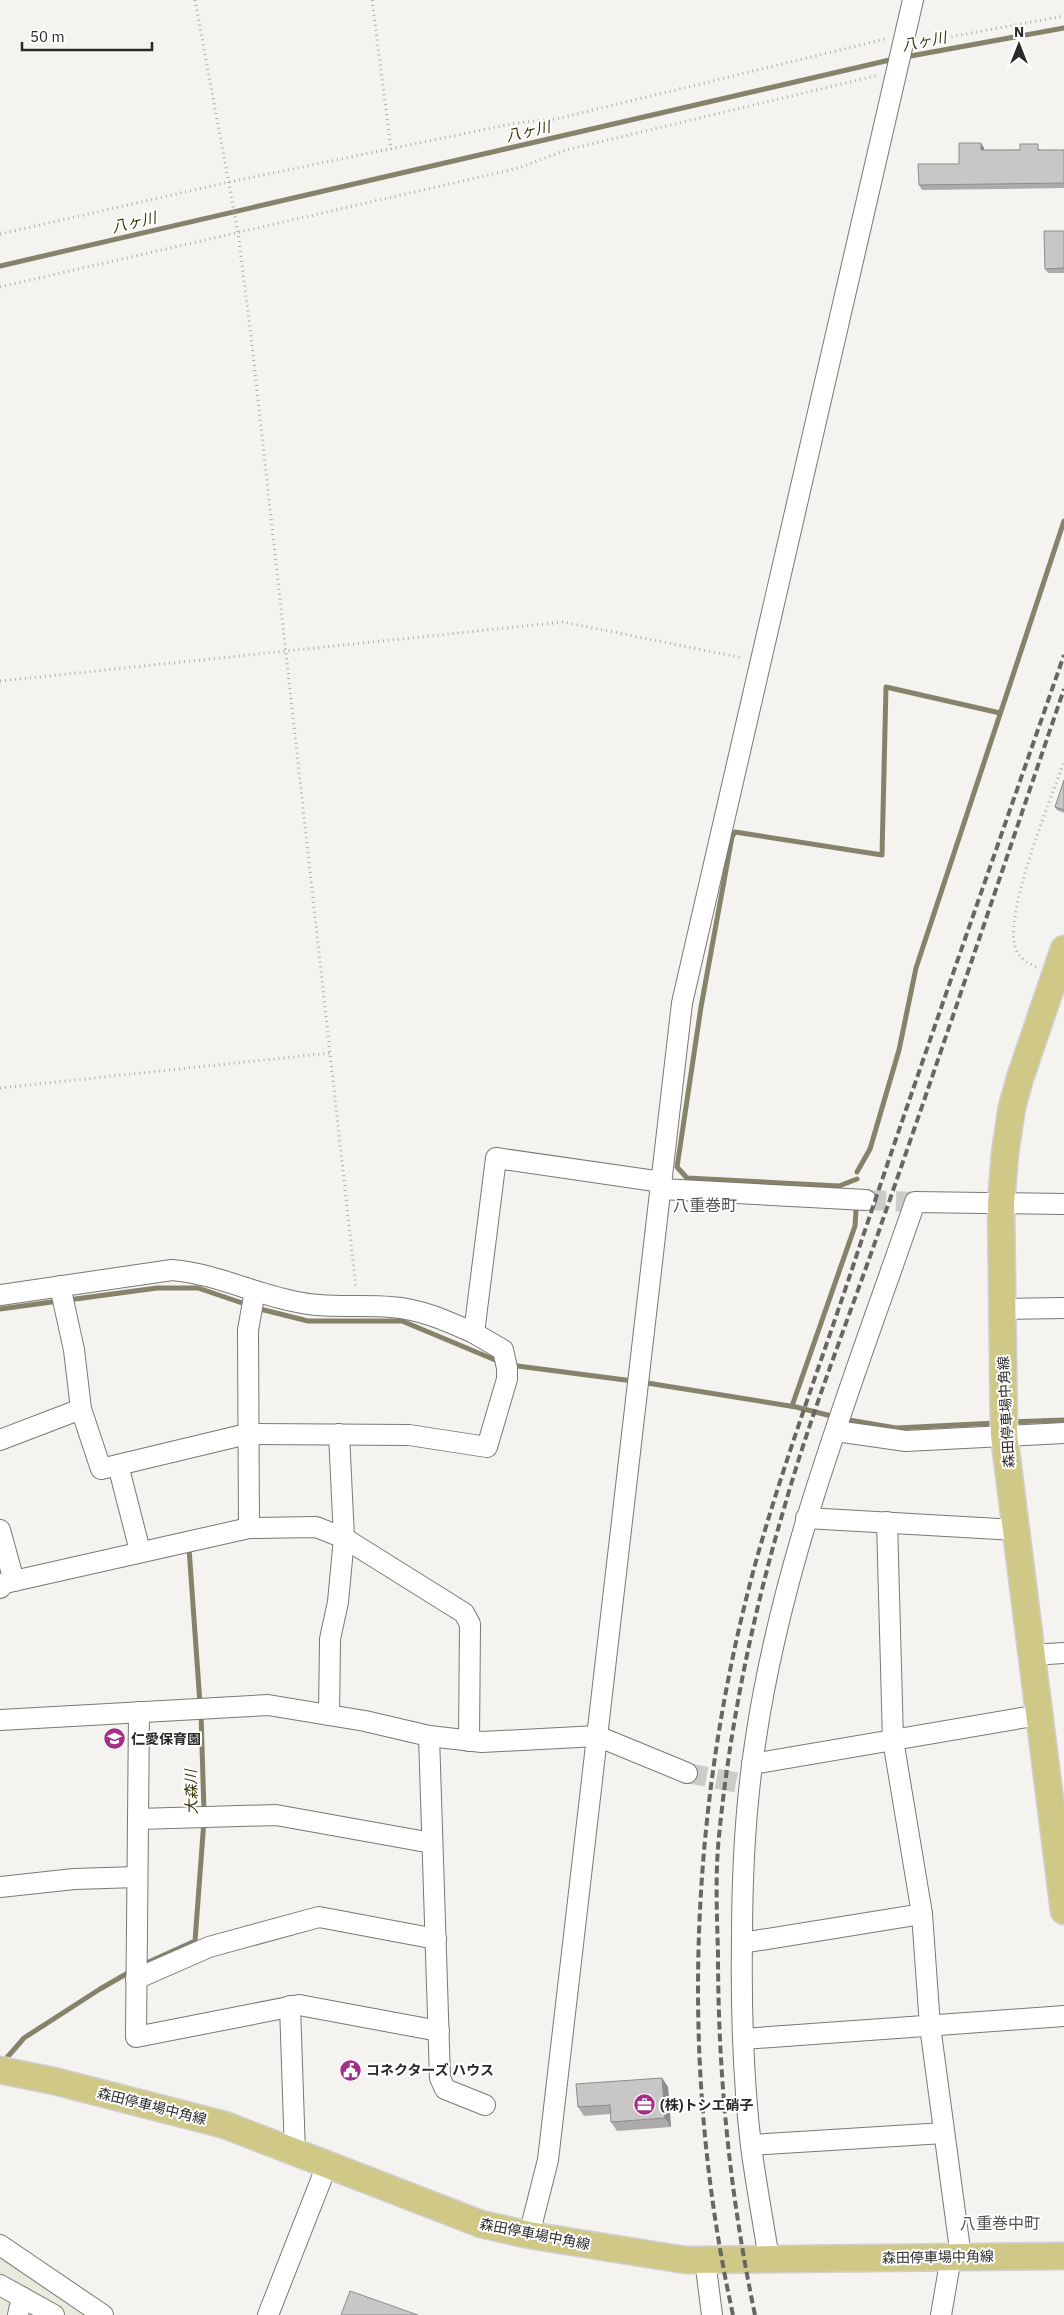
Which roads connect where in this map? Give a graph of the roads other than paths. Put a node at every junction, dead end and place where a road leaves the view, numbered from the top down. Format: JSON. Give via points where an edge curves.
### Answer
{"nodes":[{"id":1,"x":913,"y":0,"type":"edge"},
{"id":2,"x":1058,"y":979,"type":"edge"},
{"id":3,"x":661,"y":1185,"type":"junction"},
{"id":4,"x":866,"y":1200,"type":"tunnel mouth"},
{"id":5,"x":1001,"y":1204,"type":"junction"},
{"id":6,"x":1064,"y":1204,"type":"edge"},
{"id":7,"x":0,"y":1295,"type":"edge"},
{"id":8,"x":62,"y":1296,"type":"junction"},
{"id":9,"x":254,"y":1300,"type":"junction"},
{"id":10,"x":1064,"y":1308,"type":"edge"},
{"id":11,"x":1001,"y":1309,"type":"junction"},
{"id":12,"x":474,"y":1333,"type":"junction"},
{"id":13,"x":81,"y":1409,"type":"junction"},
{"id":14,"x":1004,"y":1425,"type":"junction"},
{"id":15,"x":836,"y":1431,"type":"junction"},
{"id":16,"x":1064,"y":1433,"type":"edge"},
{"id":17,"x":247,"y":1434,"type":"junction"},
{"id":18,"x":339,"y":1434,"type":"junction"},
{"id":19,"x":0,"y":1440,"type":"edge"},
{"id":20,"x":118,"y":1465,"type":"junction"},
{"id":21,"x":806,"y":1518,"type":"junction"},
{"id":22,"x":887,"y":1522,"type":"junction"},
{"id":23,"x":249,"y":1528,"type":"junction"},
{"id":24,"x":0,"y":1530,"type":"edge"},
{"id":25,"x":1016,"y":1530,"type":"junction"},
{"id":26,"x":344,"y":1538,"type":"junction"},
{"id":27,"x":140,"y":1552,"type":"junction"},
{"id":28,"x":7,"y":1584,"type":"edge"},
{"id":29,"x":1064,"y":1653,"type":"edge"},
{"id":30,"x":1032,"y":1655,"type":"junction"},
{"id":31,"x":139,"y":1712,"type":"junction"},
{"id":32,"x":329,"y":1715,"type":"junction"},
{"id":33,"x":1039,"y":1715,"type":"junction"},
{"id":34,"x":0,"y":1720,"type":"edge"},
{"id":35,"x":429,"y":1736,"type":"junction"},
{"id":36,"x":597,"y":1736,"type":"junction"},
{"id":37,"x":894,"y":1740,"type":"junction"},
{"id":38,"x":469,"y":1741,"type":"junction"},
{"id":39,"x":752,"y":1764,"type":"junction"},
{"id":40,"x":687,"y":1773,"type":"tunnel mouth"},
{"id":41,"x":1057,"y":1801,"type":"edge"},
{"id":42,"x":138,"y":1819,"type":"junction"},
{"id":43,"x":432,"y":1843,"type":"junction"},
{"id":44,"x":137,"y":1877,"type":"junction"},
{"id":45,"x":0,"y":1887,"type":"edge"},
{"id":46,"x":1064,"y":1911,"type":"edge"},
{"id":47,"x":922,"y":1914,"type":"junction"},
{"id":48,"x":436,"y":1939,"type":"junction"},
{"id":49,"x":742,"y":1943,"type":"junction"},
{"id":50,"x":136,"y":1972,"type":"junction"},
{"id":51,"x":290,"y":2006,"type":"junction"},
{"id":52,"x":1064,"y":2016,"type":"edge"},
{"id":53,"x":930,"y":2026,"type":"junction"},
{"id":54,"x":439,"y":2031,"type":"junction"},
{"id":55,"x":743,"y":2039,"type":"junction"},
{"id":56,"x":0,"y":2070,"type":"edge"},
{"id":57,"x":486,"y":2105,"type":"dead end"},
{"id":58,"x":944,"y":2133,"type":"junction"},
{"id":59,"x":751,"y":2145,"type":"junction"},
{"id":60,"x":295,"y":2153,"type":"junction"},
{"id":61,"x":327,"y":2165,"type":"junction"},
{"id":62,"x":528,"y":2236,"type":"junction"},
{"id":63,"x":0,"y":2245,"type":"edge"},
{"id":64,"x":1064,"y":2256,"type":"edge"},
{"id":65,"x":956,"y":2257,"type":"junction"},
{"id":66,"x":769,"y":2259,"type":"junction"},
{"id":67,"x":705,"y":2260,"type":"junction"},
{"id":68,"x":0,"y":2285,"type":"edge"},
{"id":69,"x":20,"y":2306,"type":"edge"},
{"id":70,"x":54,"y":2315,"type":"edge"},
{"id":71,"x":103,"y":2315,"type":"edge"},
{"id":72,"x":268,"y":2315,"type":"edge"},
{"id":73,"x":712,"y":2315,"type":"edge"},
{"id":74,"x":941,"y":2315,"type":"edge"}],
"edges":[{"from":1,"to":3,"type":"street","via":[[682,1003]]},
{"from":2,"to":5,"type":"main road","name":"森田停車場中角線","via":[[1012,1107]]},
{"from":3,"to":4,"type":"street"},
{"from":3,"to":12,"type":"street","via":[[496,1158]]},
{"from":3,"to":36,"type":"street"},
{"from":5,"to":6,"type":"street"},
{"from":5,"to":11,"type":"main road","name":"森田停車場中角線"},
{"from":5,"to":15,"type":"street","via":[[915,1202]]},
{"from":7,"to":8,"type":"street"},
{"from":8,"to":9,"type":"street","via":[[172,1270],[201,1273]]},
{"from":8,"to":13,"type":"street","via":[[74,1350]]},
{"from":9,"to":12,"type":"street","via":[[392,1306],[430,1314]]},
{"from":9,"to":17,"type":"street","via":[[248,1330]]},
{"from":10,"to":11,"type":"street"},
{"from":11,"to":14,"type":"main road","name":"森田停車場中角線"},
{"from":12,"to":18,"type":"street","via":[[503,1350],[506,1362],[507,1379],[487,1447],[409,1436]]},
{"from":13,"to":19,"type":"street"},
{"from":13,"to":20,"type":"street","via":[[101,1469]]},
{"from":14,"to":15,"type":"street","via":[[906,1441]]},
{"from":14,"to":16,"type":"street"},
{"from":14,"to":25,"type":"main road","name":"森田停車場中角線"},
{"from":15,"to":21,"type":"street"},
{"from":17,"to":18,"type":"street"},
{"from":17,"to":20,"type":"street"},
{"from":17,"to":23,"type":"street"},
{"from":18,"to":26,"type":"street"},
{"from":20,"to":27,"type":"street"},
{"from":21,"to":22,"type":"street"},
{"from":21,"to":39,"type":"street","via":[[776,1637]]},
{"from":22,"to":25,"type":"street"},
{"from":22,"to":37,"type":"street"},
{"from":23,"to":26,"type":"street","via":[[316,1527]]},
{"from":23,"to":27,"type":"street"},
{"from":24,"to":28,"type":"street"},
{"from":25,"to":30,"type":"main road","name":"森田停車場中角線"},
{"from":26,"to":32,"type":"street","via":[[338,1602],[330,1639]]},
{"from":26,"to":38,"type":"street","via":[[464,1614],[470,1624]]},
{"from":27,"to":28,"type":"street"},
{"from":29,"to":30,"type":"street"},
{"from":30,"to":33,"type":"main road","name":"森田停車場中角線"},
{"from":31,"to":32,"type":"street","via":[[268,1705]]},
{"from":31,"to":34,"type":"street"},
{"from":31,"to":42,"type":"street"},
{"from":32,"to":35,"type":"street"},
{"from":33,"to":37,"type":"street"},
{"from":33,"to":41,"type":"main road","name":"森田停車場中角線"},
{"from":35,"to":38,"type":"street"},
{"from":35,"to":43,"type":"street"},
{"from":36,"to":38,"type":"street"},
{"from":36,"to":40,"type":"street"},
{"from":36,"to":62,"type":"street","via":[[548,2160]]},
{"from":37,"to":39,"type":"street"},
{"from":37,"to":47,"type":"street"},
{"from":39,"to":49,"type":"street","via":[[744,1784]]},
{"from":41,"to":46,"type":"main road","name":"森田停車場中角線"},
{"from":42,"to":43,"type":"street","via":[[276,1814]]},
{"from":42,"to":44,"type":"street"},
{"from":43,"to":48,"type":"street"},
{"from":44,"to":45,"type":"street","via":[[74,1879]]},
{"from":44,"to":50,"type":"street"},
{"from":47,"to":49,"type":"street"},
{"from":47,"to":53,"type":"street"},
{"from":48,"to":50,"type":"street","via":[[319,1917],[209,1947]]},
{"from":48,"to":54,"type":"street"},
{"from":49,"to":55,"type":"street"},
{"from":50,"to":51,"type":"street","via":[[136,2037]]},
{"from":51,"to":54,"type":"street"},
{"from":51,"to":60,"type":"street"},
{"from":52,"to":53,"type":"street"},
{"from":53,"to":55,"type":"street"},
{"from":53,"to":58,"type":"street"},
{"from":54,"to":57,"type":"street","via":[[440,2078],[445,2089]]},
{"from":55,"to":59,"type":"street"},
{"from":56,"to":60,"type":"main road","name":"森田停車場中角線","via":[[225,2125]]},
{"from":58,"to":59,"type":"street"},
{"from":58,"to":65,"type":"street"},
{"from":59,"to":66,"type":"street"},
{"from":60,"to":61,"type":"main road","name":"森田停車場中角線"},
{"from":61,"to":62,"type":"main road","name":"森田停車場中角線","via":[[481,2224]]},
{"from":61,"to":72,"type":"street"},
{"from":62,"to":67,"type":"main road","name":"森田停車場中角線","via":[[685,2260]]},
{"from":63,"to":71,"type":"street"},
{"from":64,"to":65,"type":"main road","name":"森田停車場中角線"},
{"from":65,"to":66,"type":"main road","name":"森田停車場中角線"},
{"from":65,"to":74,"type":"street"},
{"from":66,"to":67,"type":"main road","name":"森田停車場中角線"},
{"from":67,"to":73,"type":"street"},
{"from":68,"to":69,"type":"street"},
{"from":69,"to":70,"type":"street"}]}
